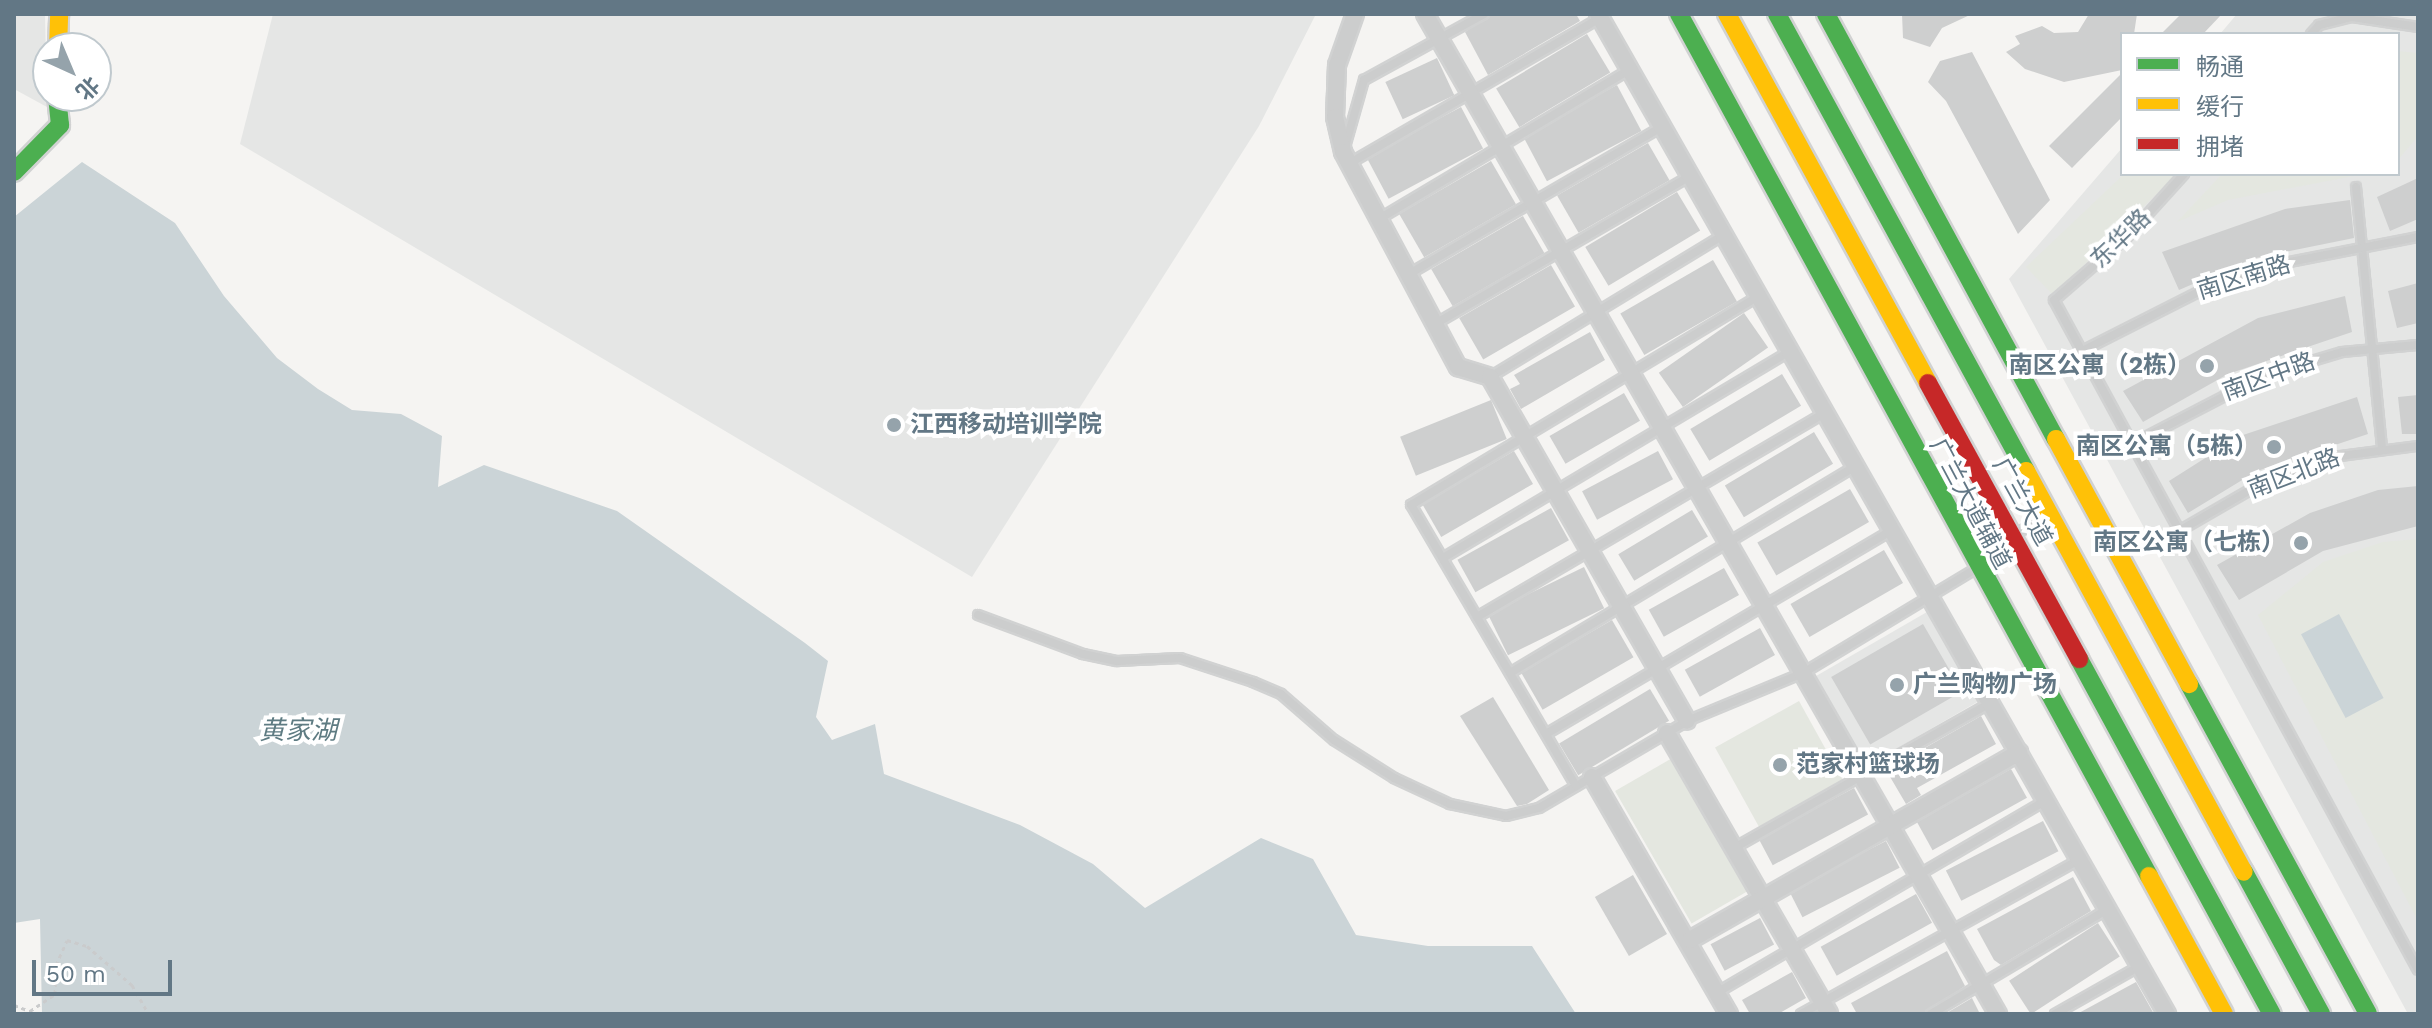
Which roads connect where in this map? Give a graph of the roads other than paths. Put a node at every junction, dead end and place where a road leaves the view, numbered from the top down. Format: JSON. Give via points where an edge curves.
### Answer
{"nodes":[{"id":1,"x":1355,"y":14,"type":"edge"},
{"id":2,"x":1425,"y":14,"type":"edge"},
{"id":3,"x":1484,"y":14,"type":"edge"},
{"id":4,"x":1679,"y":14,"type":"edge"},
{"id":5,"x":1727,"y":14,"type":"edge"},
{"id":6,"x":1777,"y":14,"type":"edge"},
{"id":7,"x":1826,"y":14,"type":"edge"},
{"id":8,"x":1599,"y":16,"type":"edge"},
{"id":9,"x":2418,"y":27,"type":"edge"},
{"id":10,"x":2313,"y":32,"type":"edge"},
{"id":11,"x":1439,"y":38,"type":"junction"},
{"id":12,"x":1630,"y":69,"type":"junction"},
{"id":13,"x":1471,"y":93,"type":"junction"},
{"id":14,"x":59,"y":112,"type":"edge"},
{"id":15,"x":1662,"y":126,"type":"junction"},
{"id":16,"x":1501,"y":146,"type":"junction"},
{"id":17,"x":1346,"y":158,"type":"junction"},
{"id":18,"x":14,"y":172,"type":"edge"},
{"id":19,"x":1690,"y":175,"type":"junction"},
{"id":20,"x":2182,"y":176,"type":"edge"},
{"id":21,"x":2356,"y":187,"type":"dead end"},
{"id":22,"x":1533,"y":201,"type":"junction"},
{"id":23,"x":1379,"y":219,"type":"junction"},
{"id":24,"x":1724,"y":235,"type":"junction"},
{"id":25,"x":2418,"y":237,"type":"edge"},
{"id":26,"x":2365,"y":248,"type":"junction"},
{"id":27,"x":1561,"y":250,"type":"junction"},
{"id":28,"x":1409,"y":274,"type":"junction"},
{"id":29,"x":1760,"y":296,"type":"junction"},
{"id":30,"x":1597,"y":312,"type":"junction"},
{"id":31,"x":1435,"y":324,"type":"junction"},
{"id":32,"x":2418,"y":345,"type":"edge"},
{"id":33,"x":2367,"y":349,"type":"junction"},
{"id":34,"x":1791,"y":351,"type":"junction"},
{"id":35,"x":2082,"y":351,"type":"junction"},
{"id":36,"x":1631,"y":373,"type":"junction"},
{"id":37,"x":1490,"y":377,"type":"junction"},
{"id":38,"x":1826,"y":412,"type":"junction"},
{"id":39,"x":1663,"y":427,"type":"junction"},
{"id":40,"x":1524,"y":437,"type":"junction"},
{"id":41,"x":2132,"y":444,"type":"junction"},
{"id":42,"x":2418,"y":446,"type":"edge"},
{"id":43,"x":2382,"y":449,"type":"junction"},
{"id":44,"x":1856,"y":466,"type":"junction"},
{"id":45,"x":1697,"y":488,"type":"junction"},
{"id":46,"x":1555,"y":491,"type":"junction"},
{"id":47,"x":2051,"y":515,"type":"junction"},
{"id":48,"x":1893,"y":530,"type":"junction"},
{"id":49,"x":2179,"y":531,"type":"junction"},
{"id":50,"x":2013,"y":535,"type":"junction"},
{"id":51,"x":1728,"y":542,"type":"junction"},
{"id":52,"x":1590,"y":551,"type":"junction"},
{"id":53,"x":1443,"y":558,"type":"junction"},
{"id":54,"x":1977,"y":568,"type":"junction"},
{"id":55,"x":1931,"y":596,"type":"junction"},
{"id":56,"x":1765,"y":605,"type":"junction"},
{"id":57,"x":1621,"y":606,"type":"junction"},
{"id":58,"x":978,"y":615,"type":"dead end"},
{"id":59,"x":1477,"y":617,"type":"junction"},
{"id":60,"x":1657,"y":668,"type":"junction"},
{"id":61,"x":1510,"y":673,"type":"junction"},
{"id":62,"x":1803,"y":673,"type":"junction"},
{"id":63,"x":1991,"y":703,"type":"junction"},
{"id":64,"x":1687,"y":721,"type":"junction"},
{"id":65,"x":1667,"y":733,"type":"junction"},
{"id":66,"x":1546,"y":734,"type":"junction"},
{"id":67,"x":2019,"y":752,"type":"junction"},
{"id":68,"x":1862,"y":775,"type":"junction"},
{"id":69,"x":1592,"y":777,"type":"junction"},
{"id":70,"x":1576,"y":786,"type":"junction"},
{"id":71,"x":2046,"y":800,"type":"junction"},
{"id":72,"x":1890,"y":824,"type":"junction"},
{"id":73,"x":1733,"y":848,"type":"junction"},
{"id":74,"x":2080,"y":859,"type":"junction"},
{"id":75,"x":1919,"y":875,"type":"junction"},
{"id":76,"x":1761,"y":897,"type":"junction"},
{"id":77,"x":2108,"y":909,"type":"junction"},
{"id":78,"x":1950,"y":931,"type":"junction"},
{"id":79,"x":1690,"y":940,"type":"junction"},
{"id":80,"x":1791,"y":949,"type":"junction"},
{"id":81,"x":2140,"y":966,"type":"junction"},
{"id":82,"x":2418,"y":970,"type":"edge"},
{"id":83,"x":1981,"y":985,"type":"junction"},
{"id":84,"x":1718,"y":992,"type":"junction"},
{"id":85,"x":1825,"y":1008,"type":"edge"},
{"id":86,"x":1729,"y":1014,"type":"edge"},
{"id":87,"x":1801,"y":1014,"type":"edge"},
{"id":88,"x":1931,"y":1014,"type":"edge"},
{"id":89,"x":1998,"y":1014,"type":"edge"},
{"id":90,"x":2055,"y":1014,"type":"edge"},
{"id":91,"x":2167,"y":1014,"type":"edge"},
{"id":92,"x":2224,"y":1014,"type":"edge"},
{"id":93,"x":2272,"y":1014,"type":"edge"},
{"id":94,"x":2321,"y":1014,"type":"edge"},
{"id":95,"x":2368,"y":1014,"type":"edge"}],
"edges":[{"from":1,"to":17,"type":"street","via":[[1337,65],[1335,117]]},
{"from":2,"to":11,"type":"street"},
{"from":3,"to":11,"type":"lane"},
{"from":4,"to":54,"type":"main road","name":"广兰大道辅道"},
{"from":5,"to":50,"type":"main road","name":"广兰大道"},
{"from":6,"to":47,"type":"main road","name":"广兰大道"},
{"from":7,"to":95,"type":"main road"},
{"from":8,"to":12,"type":"street"},
{"from":8,"to":13,"type":"lane"},
{"from":9,"to":10,"type":"lane","via":[[2352,17],[2319,25]]},
{"from":11,"to":13,"type":"street"},
{"from":11,"to":17,"type":"lane","via":[[1364,80]]},
{"from":12,"to":15,"type":"street"},
{"from":12,"to":16,"type":"lane"},
{"from":13,"to":16,"type":"street"},
{"from":13,"to":17,"type":"lane"},
{"from":14,"to":18,"type":"main road","via":[[60,125]]},
{"from":15,"to":19,"type":"street"},
{"from":15,"to":22,"type":"lane"},
{"from":16,"to":22,"type":"street"},
{"from":16,"to":23,"type":"lane"},
{"from":17,"to":23,"type":"street"},
{"from":19,"to":24,"type":"street"},
{"from":19,"to":27,"type":"lane"},
{"from":20,"to":35,"type":"lane","name":"东华路","via":[[2128,236],[2054,300]]},
{"from":21,"to":26,"type":"lane"},
{"from":22,"to":27,"type":"street"},
{"from":22,"to":28,"type":"lane"},
{"from":23,"to":28,"type":"street"},
{"from":24,"to":29,"type":"street"},
{"from":24,"to":30,"type":"lane"},
{"from":25,"to":26,"type":"lane","name":"南区南路"},
{"from":26,"to":33,"type":"lane"},
{"from":26,"to":35,"type":"lane","name":"南区南路","via":[[2212,285]]},
{"from":27,"to":30,"type":"street"},
{"from":27,"to":31,"type":"lane"},
{"from":28,"to":31,"type":"street"},
{"from":29,"to":34,"type":"street"},
{"from":29,"to":36,"type":"lane"},
{"from":30,"to":36,"type":"street"},
{"from":30,"to":37,"type":"lane"},
{"from":31,"to":37,"type":"street","via":[[1458,367]]},
{"from":32,"to":33,"type":"lane","name":"南区中路"},
{"from":33,"to":41,"type":"lane","name":"南区中路","via":[[2303,362],[2226,390]]},
{"from":33,"to":43,"type":"lane"},
{"from":34,"to":38,"type":"street"},
{"from":34,"to":39,"type":"lane"},
{"from":35,"to":41,"type":"lane"},
{"from":36,"to":39,"type":"street"},
{"from":36,"to":40,"type":"lane"},
{"from":37,"to":40,"type":"street"},
{"from":38,"to":44,"type":"street"},
{"from":38,"to":45,"type":"lane"},
{"from":39,"to":45,"type":"street"},
{"from":39,"to":46,"type":"lane"},
{"from":40,"to":46,"type":"street"},
{"from":40,"to":53,"type":"lane","via":[[1411,505]]},
{"from":41,"to":49,"type":"lane"},
{"from":42,"to":43,"type":"lane","name":"南区北路"},
{"from":43,"to":49,"type":"lane","name":"南区北路","via":[[2283,474]]},
{"from":44,"to":48,"type":"street"},
{"from":44,"to":51,"type":"lane"},
{"from":45,"to":51,"type":"street"},
{"from":45,"to":52,"type":"lane"},
{"from":46,"to":52,"type":"street"},
{"from":46,"to":53,"type":"lane"},
{"from":47,"to":50,"type":"lane"},
{"from":47,"to":94,"type":"main road","name":"广兰大道"},
{"from":48,"to":55,"type":"street"},
{"from":48,"to":56,"type":"lane"},
{"from":49,"to":82,"type":"lane"},
{"from":50,"to":54,"type":"lane"},
{"from":50,"to":93,"type":"main road","name":"广兰大道"},
{"from":51,"to":56,"type":"street"},
{"from":51,"to":57,"type":"lane"},
{"from":52,"to":57,"type":"street"},
{"from":52,"to":59,"type":"lane"},
{"from":53,"to":59,"type":"lane"},
{"from":54,"to":55,"type":"lane"},
{"from":54,"to":92,"type":"main road","name":"广兰大道辅道"},
{"from":55,"to":62,"type":"lane"},
{"from":55,"to":63,"type":"street"},
{"from":56,"to":60,"type":"lane"},
{"from":56,"to":62,"type":"street"},
{"from":57,"to":60,"type":"street"},
{"from":57,"to":61,"type":"lane"},
{"from":58,"to":70,"type":"lane","via":[[1083,654],[1117,661],[1180,658],[1253,682],[1281,694],[1361,760],[1480,814],[1506,816],[1539,808]]},
{"from":59,"to":61,"type":"lane"},
{"from":60,"to":64,"type":"street"},
{"from":60,"to":66,"type":"lane"},
{"from":61,"to":66,"type":"lane"},
{"from":62,"to":64,"type":"lane"},
{"from":62,"to":68,"type":"street"},
{"from":63,"to":67,"type":"street"},
{"from":63,"to":68,"type":"lane"},
{"from":64,"to":65,"type":"lane"},
{"from":65,"to":69,"type":"lane"},
{"from":65,"to":73,"type":"street"},
{"from":66,"to":70,"type":"lane"},
{"from":67,"to":71,"type":"street"},
{"from":67,"to":72,"type":"street"},
{"from":68,"to":72,"type":"street"},
{"from":68,"to":73,"type":"lane"},
{"from":69,"to":70,"type":"lane"},
{"from":69,"to":79,"type":"street"},
{"from":71,"to":74,"type":"street"},
{"from":71,"to":75,"type":"lane"},
{"from":72,"to":75,"type":"street"},
{"from":72,"to":76,"type":"street"},
{"from":73,"to":76,"type":"street"},
{"from":74,"to":77,"type":"street"},
{"from":74,"to":78,"type":"lane"},
{"from":75,"to":78,"type":"street"},
{"from":75,"to":80,"type":"lane"},
{"from":76,"to":79,"type":"street"},
{"from":76,"to":80,"type":"street"},
{"from":77,"to":81,"type":"street"},
{"from":77,"to":83,"type":"lane"},
{"from":78,"to":83,"type":"street"},
{"from":78,"to":85,"type":"lane"},
{"from":79,"to":84,"type":"street"},
{"from":80,"to":84,"type":"lane"},
{"from":80,"to":85,"type":"street"},
{"from":81,"to":90,"type":"lane"},
{"from":81,"to":91,"type":"street"},
{"from":83,"to":88,"type":"lane"},
{"from":83,"to":89,"type":"street"},
{"from":84,"to":86,"type":"street"},
{"from":85,"to":87,"type":"lane"}]}
